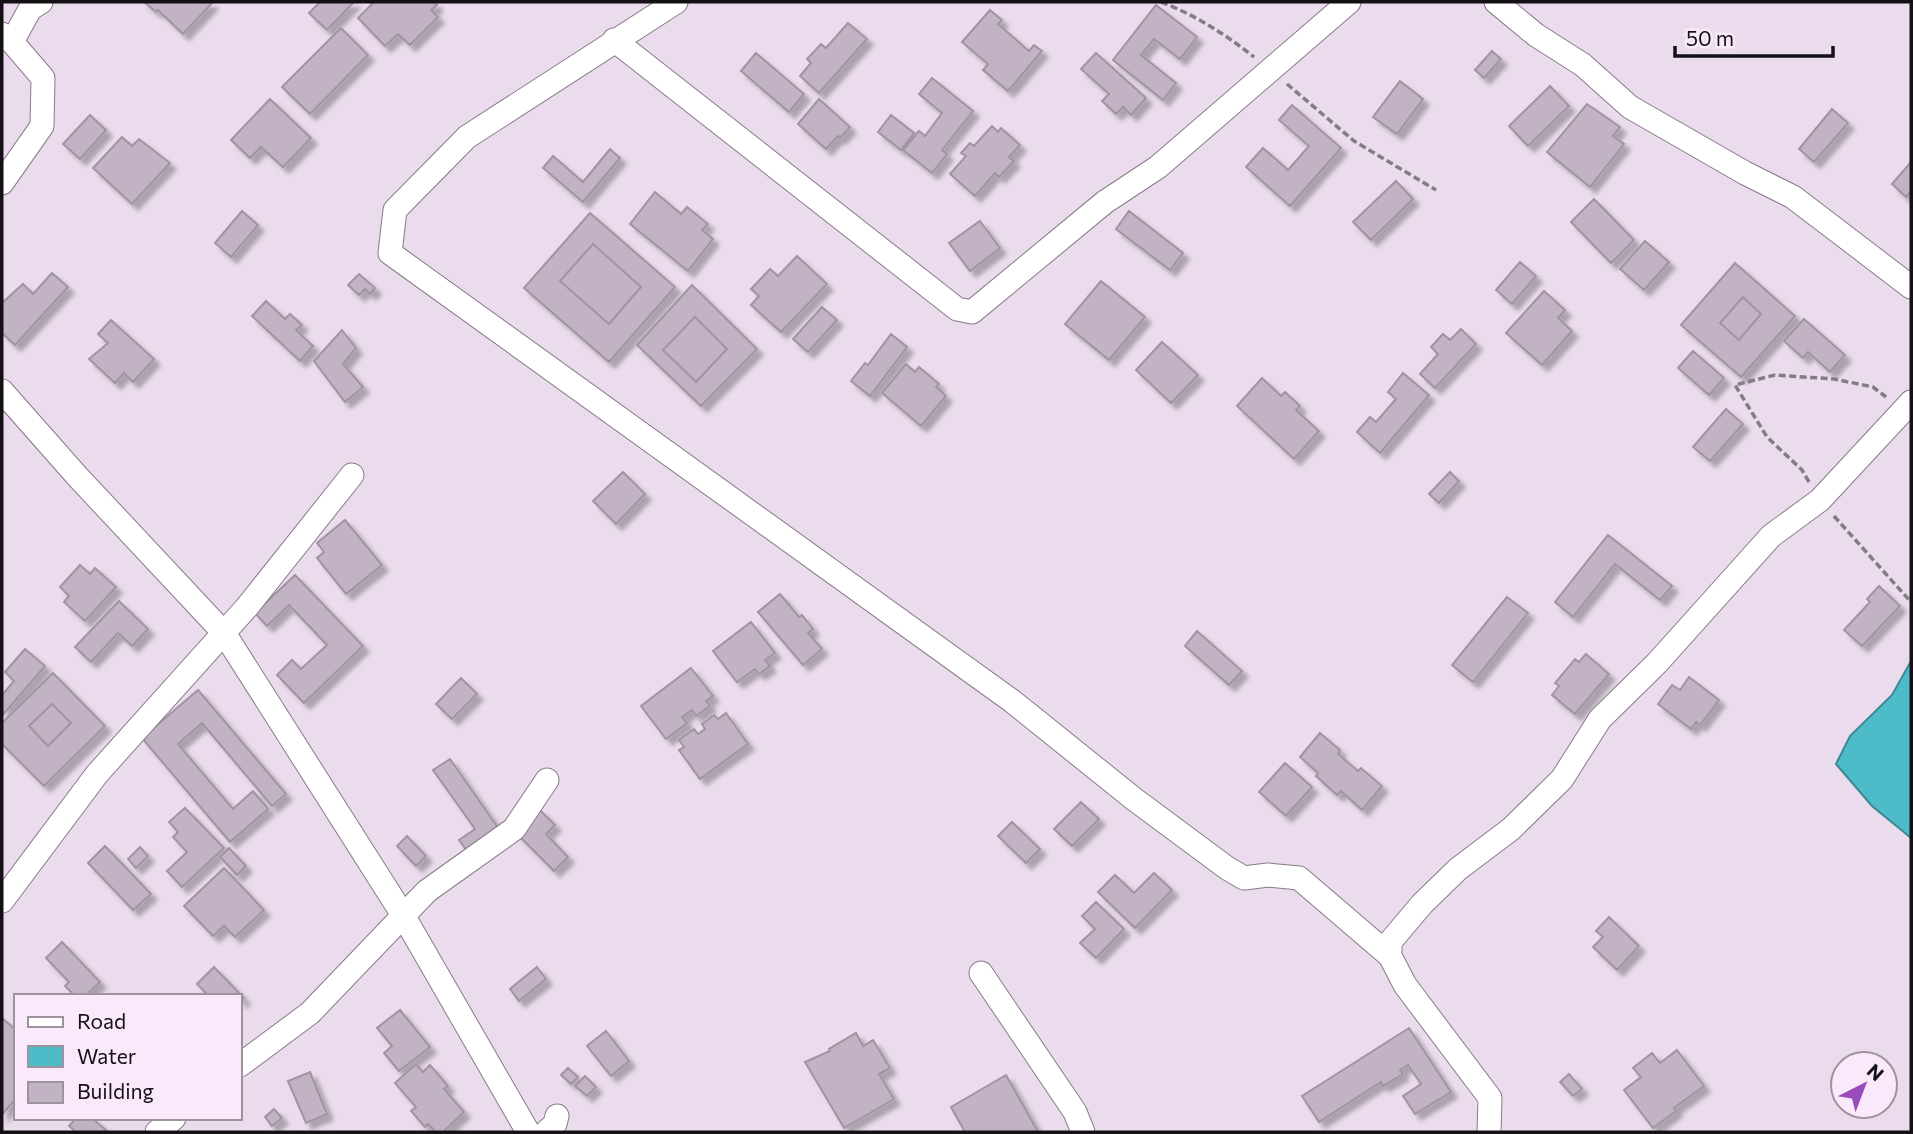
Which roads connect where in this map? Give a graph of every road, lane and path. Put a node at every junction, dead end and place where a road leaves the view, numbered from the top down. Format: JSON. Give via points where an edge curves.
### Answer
{"nodes":[{"id":1,"x":41,"y":2,"type":"edge"},
{"id":2,"x":676,"y":2,"type":"edge"},
{"id":3,"x":1161,"y":2,"type":"edge"},
{"id":4,"x":1349,"y":2,"type":"edge"},
{"id":5,"x":1496,"y":2,"type":"edge"},
{"id":6,"x":7,"y":38,"type":"edge"},
{"id":7,"x":614,"y":40,"type":"junction"},
{"id":8,"x":1270,"y":69,"type":"junction"},
{"id":9,"x":2,"y":183,"type":"edge"},
{"id":10,"x":1436,"y":190,"type":"dead end"},
{"id":11,"x":1911,"y":287,"type":"edge"},
{"id":12,"x":2,"y":390,"type":"edge"},
{"id":13,"x":1905,"y":409,"type":"edge"},
{"id":14,"x":352,"y":475,"type":"dead end"},
{"id":15,"x":1820,"y":500,"type":"junction"},
{"id":16,"x":1911,"y":602,"type":"edge"},
{"id":17,"x":224,"y":633,"type":"junction"},
{"id":18,"x":547,"y":780,"type":"dead end"},
{"id":19,"x":2,"y":901,"type":"edge"},
{"id":20,"x":403,"y":915,"type":"junction"},
{"id":21,"x":1390,"y":956,"type":"junction"},
{"id":22,"x":981,"y":973,"type":"dead end"},
{"id":23,"x":242,"y":1064,"type":"edge"},
{"id":24,"x":172,"y":1120,"type":"edge"},
{"id":25,"x":157,"y":1132,"type":"edge"},
{"id":26,"x":528,"y":1132,"type":"edge"},
{"id":27,"x":1083,"y":1132,"type":"edge"},
{"id":28,"x":1489,"y":1132,"type":"edge"}],
"edges":[{"from":1,"to":6,"type":"street"},
{"from":2,"to":7,"type":"street"},
{"from":3,"to":8,"type":"path","via":[[1188,12]]},
{"from":4,"to":8,"type":"street"},
{"from":5,"to":11,"type":"street","via":[[1583,65],[1630,107],[1793,197]]},
{"from":6,"to":9,"type":"street","via":[[43,78],[42,126]]},
{"from":7,"to":8,"type":"street","via":[[957,309],[972,312],[1105,202],[1158,167]]},
{"from":7,"to":21,"type":"street","via":[[467,137],[395,210],[390,253],[1012,701],[1227,869],[1244,878],[1299,878]]},
{"from":8,"to":10,"type":"path","via":[[1354,141]]},
{"from":12,"to":17,"type":"street"},
{"from":13,"to":15,"type":"street"},
{"from":13,"to":15,"type":"path","via":[[1873,387],[1834,379],[1775,375],[1735,385],[1767,437],[1802,470]]},
{"from":14,"to":17,"type":"street"},
{"from":15,"to":16,"type":"path"},
{"from":15,"to":21,"type":"street","via":[[1771,536],[1600,719],[1562,779],[1422,904],[1390,942]]},
{"from":17,"to":19,"type":"street","via":[[97,774]]},
{"from":17,"to":20,"type":"street"},
{"from":18,"to":20,"type":"street","via":[[514,829],[427,891]]},
{"from":20,"to":23,"type":"street","via":[[310,1013]]},
{"from":20,"to":26,"type":"street"},
{"from":21,"to":28,"type":"street","via":[[1405,985],[1490,1098]]},
{"from":22,"to":27,"type":"street","via":[[1075,1112]]},
{"from":24,"to":25,"type":"street"}]}
